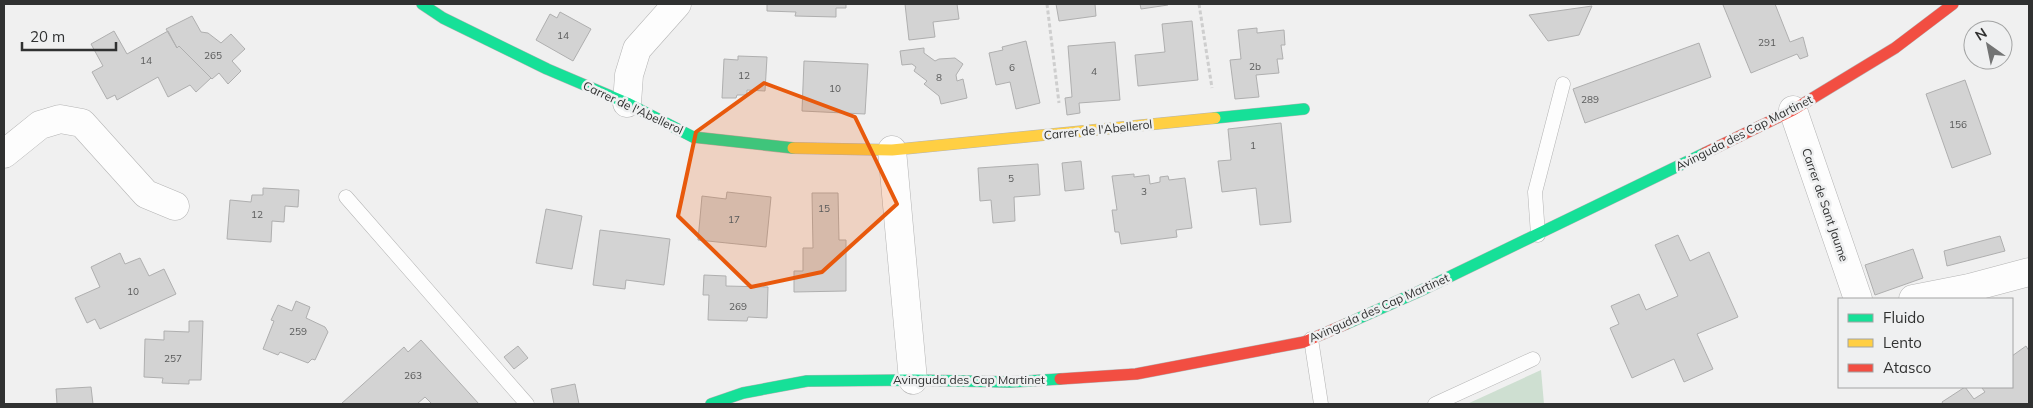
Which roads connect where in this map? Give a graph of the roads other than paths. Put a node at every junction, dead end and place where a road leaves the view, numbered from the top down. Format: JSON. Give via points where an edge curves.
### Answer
{"nodes":[{"id":1,"x":422,"y":4,"type":"edge"},
{"id":2,"x":677,"y":4,"type":"edge"},
{"id":3,"x":1953,"y":4,"type":"edge"},
{"id":4,"x":1563,"y":84,"type":"dead end"},
{"id":5,"x":627,"y":103,"type":"junction"},
{"id":6,"x":1304,"y":109,"type":"dead end"},
{"id":7,"x":1793,"y":110,"type":"junction"},
{"id":8,"x":892,"y":150,"type":"junction"},
{"id":9,"x":4,"y":154,"type":"edge"},
{"id":10,"x":346,"y":197,"type":"dead end"},
{"id":11,"x":175,"y":206,"type":"dead end"},
{"id":12,"x":1538,"y":235,"type":"junction"},
{"id":13,"x":2029,"y":272,"type":"edge"},
{"id":14,"x":1858,"y":298,"type":"edge"},
{"id":15,"x":1918,"y":298,"type":"edge"},
{"id":16,"x":1311,"y":339,"type":"junction"},
{"id":17,"x":1533,"y":359,"type":"dead end"},
{"id":18,"x":913,"y":380,"type":"junction"},
{"id":19,"x":527,"y":404,"type":"edge"},
{"id":20,"x":710,"y":404,"type":"edge"},
{"id":21,"x":1321,"y":404,"type":"edge"},
{"id":22,"x":1434,"y":404,"type":"edge"}],
"edges":[{"from":1,"to":5,"type":"street","name":"Carrer de l'Abellerol","via":[[443,18],[547,69]]},
{"from":2,"to":5,"type":"street","via":[[637,49],[628,75]]},
{"from":3,"to":7,"type":"street","name":"Avinguda des Cap Martinet","via":[[1895,48]]},
{"from":4,"to":12,"type":"lane","via":[[1535,192]]},
{"from":5,"to":8,"type":"street","name":"Carrer de l'Abellerol","via":[[693,137],[784,148]]},
{"from":6,"to":8,"type":"street","name":"Carrer de l'Abellerol"},
{"from":7,"to":12,"type":"street","name":"Avinguda des Cap Martinet"},
{"from":7,"to":14,"type":"street","name":"Carrer de Sant Jaume"},
{"from":8,"to":18,"type":"street"},
{"from":9,"to":11,"type":"street","via":[[40,125],[60,119],[82,124],[146,194]]},
{"from":10,"to":19,"type":"lane"},
{"from":12,"to":16,"type":"street","name":"Avinguda des Cap Martinet"},
{"from":13,"to":15,"type":"street"},
{"from":16,"to":18,"type":"street","name":"Avinguda des Cap Martinet","via":[[1136,374],[1010,382]]},
{"from":16,"to":21,"type":"lane"},
{"from":17,"to":22,"type":"lane"},
{"from":18,"to":20,"type":"street","name":"Avinguda des Cap Martinet","via":[[807,381],[743,393]]}]}
